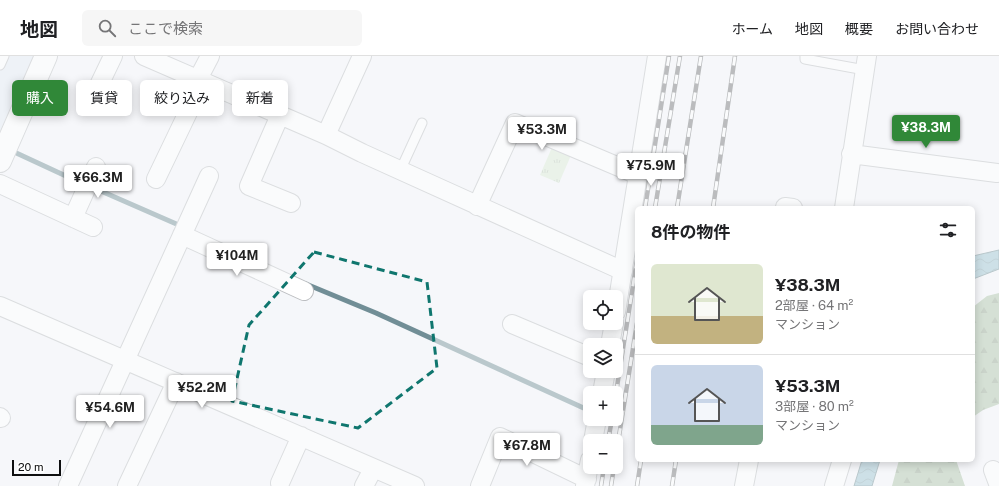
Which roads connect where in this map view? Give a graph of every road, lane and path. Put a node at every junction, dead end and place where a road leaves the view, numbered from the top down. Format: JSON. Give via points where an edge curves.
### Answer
{"nodes":[{"id":1,"x":4,"y":56,"type":"edge"},
{"id":2,"x":46,"y":56,"type":"edge"},
{"id":3,"x":113,"y":56,"type":"edge"},
{"id":4,"x":144,"y":56,"type":"edge"},
{"id":5,"x":210,"y":56,"type":"edge"},
{"id":6,"x":362,"y":56,"type":"edge"},
{"id":7,"x":657,"y":56,"type":"edge"},
{"id":8,"x":805,"y":56,"type":"edge"},
{"id":9,"x":866,"y":63,"type":"edge"},
{"id":10,"x":0,"y":65,"type":"edge"},
{"id":11,"x":102,"y":80,"type":"edge"},
{"id":12,"x":201,"y":80,"type":"joint"},
{"id":13,"x":185,"y":116,"type":"edge"},
{"id":14,"x":280,"y":116,"type":"edge"},
{"id":15,"x":282,"y":116,"type":"edge"},
{"id":16,"x":422,"y":123,"type":"dead end"},
{"id":17,"x":326,"y":135,"type":"junction"},
{"id":18,"x":852,"y":154,"type":"junction"},
{"id":19,"x":0,"y":161,"type":"edge"},
{"id":20,"x":96,"y":167,"type":"dead end"},
{"id":21,"x":400,"y":171,"type":"junction"},
{"id":22,"x":997,"y":173,"type":"dead end"},
{"id":23,"x":638,"y":175,"type":"junction"},
{"id":24,"x":209,"y":176,"type":"dead end"},
{"id":25,"x":156,"y":179,"type":"dead end"},
{"id":26,"x":0,"y":184,"type":"edge"},
{"id":27,"x":291,"y":203,"type":"dead end"},
{"id":28,"x":477,"y":206,"type":"junction"},
{"id":29,"x":844,"y":206,"type":"edge"},
{"id":30,"x":73,"y":218,"type":"junction"},
{"id":31,"x":93,"y":227,"type":"dead end"},
{"id":32,"x":182,"y":235,"type":"junction"},
{"id":33,"x":623,"y":271,"type":"junction"},
{"id":34,"x":620,"y":290,"type":"edge"},
{"id":35,"x":304,"y":291,"type":"dead end"},
{"id":36,"x":0,"y":306,"type":"edge"},
{"id":37,"x":512,"y":324,"type":"dead end"},
{"id":38,"x":583,"y":354,"type":"edge"},
{"id":39,"x":125,"y":360,"type":"junction"},
{"id":40,"x":176,"y":382,"type":"junction"},
{"id":41,"x":301,"y":436,"type":"junction"},
{"id":42,"x":749,"y":462,"type":"edge"},
{"id":43,"x":841,"y":462,"type":"edge"},
{"id":44,"x":373,"y":469,"type":"junction"},
{"id":45,"x":280,"y":482,"type":"dead end"},
{"id":46,"x":586,"y":482,"type":"edge"},
{"id":47,"x":68,"y":486,"type":"edge"},
{"id":48,"x":127,"y":486,"type":"edge"},
{"id":49,"x":364,"y":486,"type":"edge"},
{"id":50,"x":415,"y":486,"type":"edge"},
{"id":51,"x":480,"y":486,"type":"edge"},
{"id":52,"x":744,"y":486,"type":"edge"},
{"id":53,"x":834,"y":486,"type":"edge"}],
"edges":[{"from":1,"to":10,"type":"lane"},
{"from":2,"to":19,"type":"street"},
{"from":3,"to":11,"type":"street"},
{"from":4,"to":12,"type":"street"},
{"from":5,"to":12,"type":"street"},
{"from":6,"to":17,"type":"street"},
{"from":7,"to":23,"type":"street"},
{"from":8,"to":9,"type":"lane","via":[[805,59]]},
{"from":9,"to":18,"type":"street"},
{"from":13,"to":25,"type":"street"},
{"from":14,"to":27,"type":"street","via":[[249,186]]},
{"from":15,"to":17,"type":"street"},
{"from":16,"to":21,"type":"lane"},
{"from":17,"to":21,"type":"street"},
{"from":18,"to":22,"type":"street"},
{"from":18,"to":29,"type":"street"},
{"from":20,"to":30,"type":"street"},
{"from":21,"to":28,"type":"street"},
{"from":23,"to":28,"type":"street","via":[[515,123]]},
{"from":23,"to":33,"type":"street"},
{"from":24,"to":32,"type":"street"},
{"from":26,"to":30,"type":"street"},
{"from":28,"to":33,"type":"street"},
{"from":30,"to":31,"type":"street"},
{"from":32,"to":35,"type":"street"},
{"from":32,"to":39,"type":"street"},
{"from":33,"to":34,"type":"street"},
{"from":36,"to":39,"type":"street"},
{"from":37,"to":38,"type":"street"},
{"from":39,"to":40,"type":"street"},
{"from":39,"to":47,"type":"street"},
{"from":40,"to":41,"type":"street"},
{"from":40,"to":48,"type":"street"},
{"from":41,"to":44,"type":"street"},
{"from":41,"to":45,"type":"street"},
{"from":42,"to":52,"type":"street"},
{"from":43,"to":53,"type":"street"},
{"from":44,"to":49,"type":"street"},
{"from":44,"to":50,"type":"street"},
{"from":46,"to":51,"type":"street","via":[[500,437]]}]}
